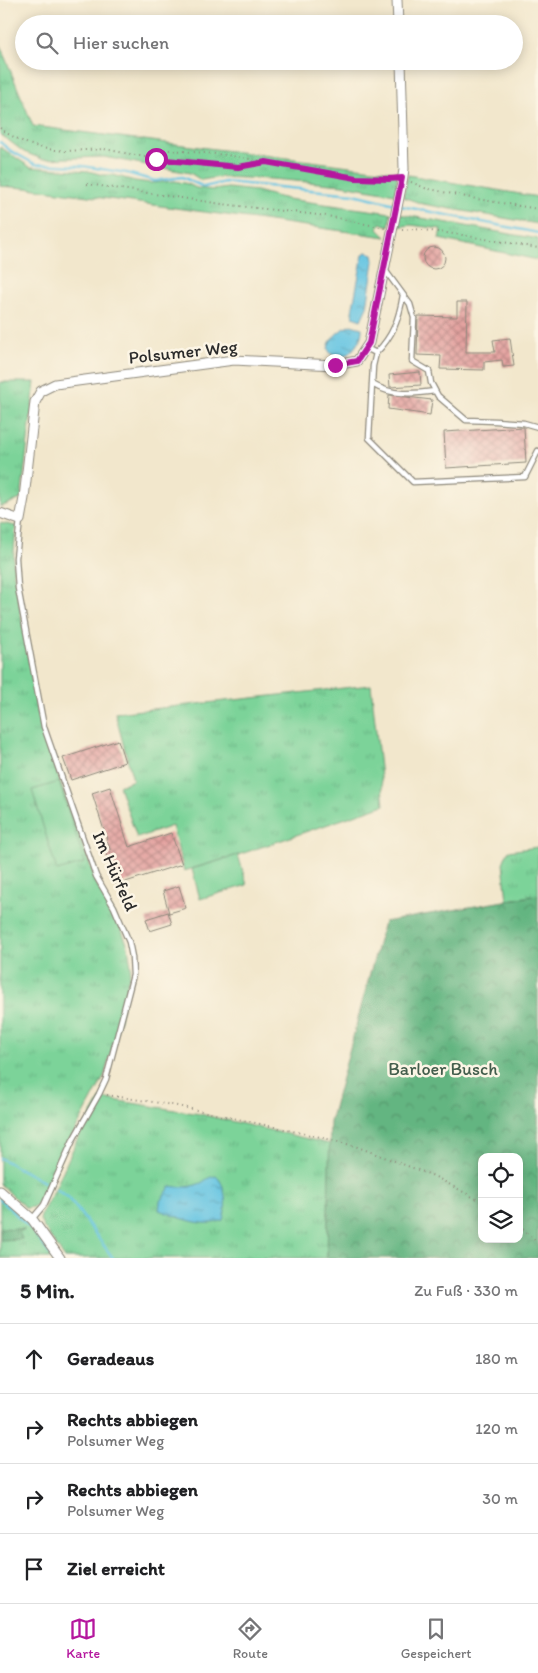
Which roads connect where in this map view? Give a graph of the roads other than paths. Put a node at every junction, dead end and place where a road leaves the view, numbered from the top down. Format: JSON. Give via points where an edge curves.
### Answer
{"nodes":[{"id":1,"x":397,"y":0,"type":"edge"},
{"id":2,"x":398,"y":15,"type":"edge"},
{"id":3,"x":401,"y":70,"type":"edge"},
{"id":4,"x":384,"y":269,"type":"junction"},
{"id":5,"x":403,"y":295,"type":"junction"},
{"id":6,"x":366,"y":348,"type":"junction"},
{"id":7,"x":376,"y":353,"type":"junction"},
{"id":8,"x":372,"y":384,"type":"junction"},
{"id":9,"x":435,"y":391,"type":"junction"},
{"id":10,"x":538,"y":427,"type":"edge"},
{"id":11,"x":538,"y":451,"type":"edge"},
{"id":12,"x":0,"y":513,"type":"edge"},
{"id":13,"x":20,"y":520,"type":"junction"},
{"id":14,"x":0,"y":1191,"type":"edge"},
{"id":15,"x":32,"y":1219,"type":"junction"},
{"id":16,"x":60,"y":1258,"type":"edge"}],
"edges":[{"from":1,"to":2,"type":"street"},
{"from":3,"to":4,"type":"street","via":[[404,169]]},
{"from":4,"to":5,"type":"lane"},
{"from":4,"to":6,"type":"street"},
{"from":5,"to":7,"type":"lane","via":[[396,326]]},
{"from":5,"to":9,"type":"lane","via":[[414,318],[412,361],[429,371]]},
{"from":6,"to":7,"type":"lane"},
{"from":6,"to":13,"type":"street","name":"Polsumer Weg","via":[[357,361],[335,365],[234,360],[55,384],[40,391],[35,402]]},
{"from":7,"to":8,"type":"lane"},
{"from":8,"to":9,"type":"lane","via":[[394,393]]},
{"from":8,"to":11,"type":"lane","via":[[369,438],[413,482],[525,477]]},
{"from":9,"to":10,"type":"lane","via":[[466,420],[496,420]]},
{"from":12,"to":13,"type":"street"},
{"from":13,"to":15,"type":"lane","name":"Im Hürfeld","via":[[16,558],[18,580],[44,727],[96,876],[129,942],[133,975],[106,1080],[73,1140],[44,1205]]},
{"from":14,"to":15,"type":"street"},
{"from":15,"to":16,"type":"street"}]}
